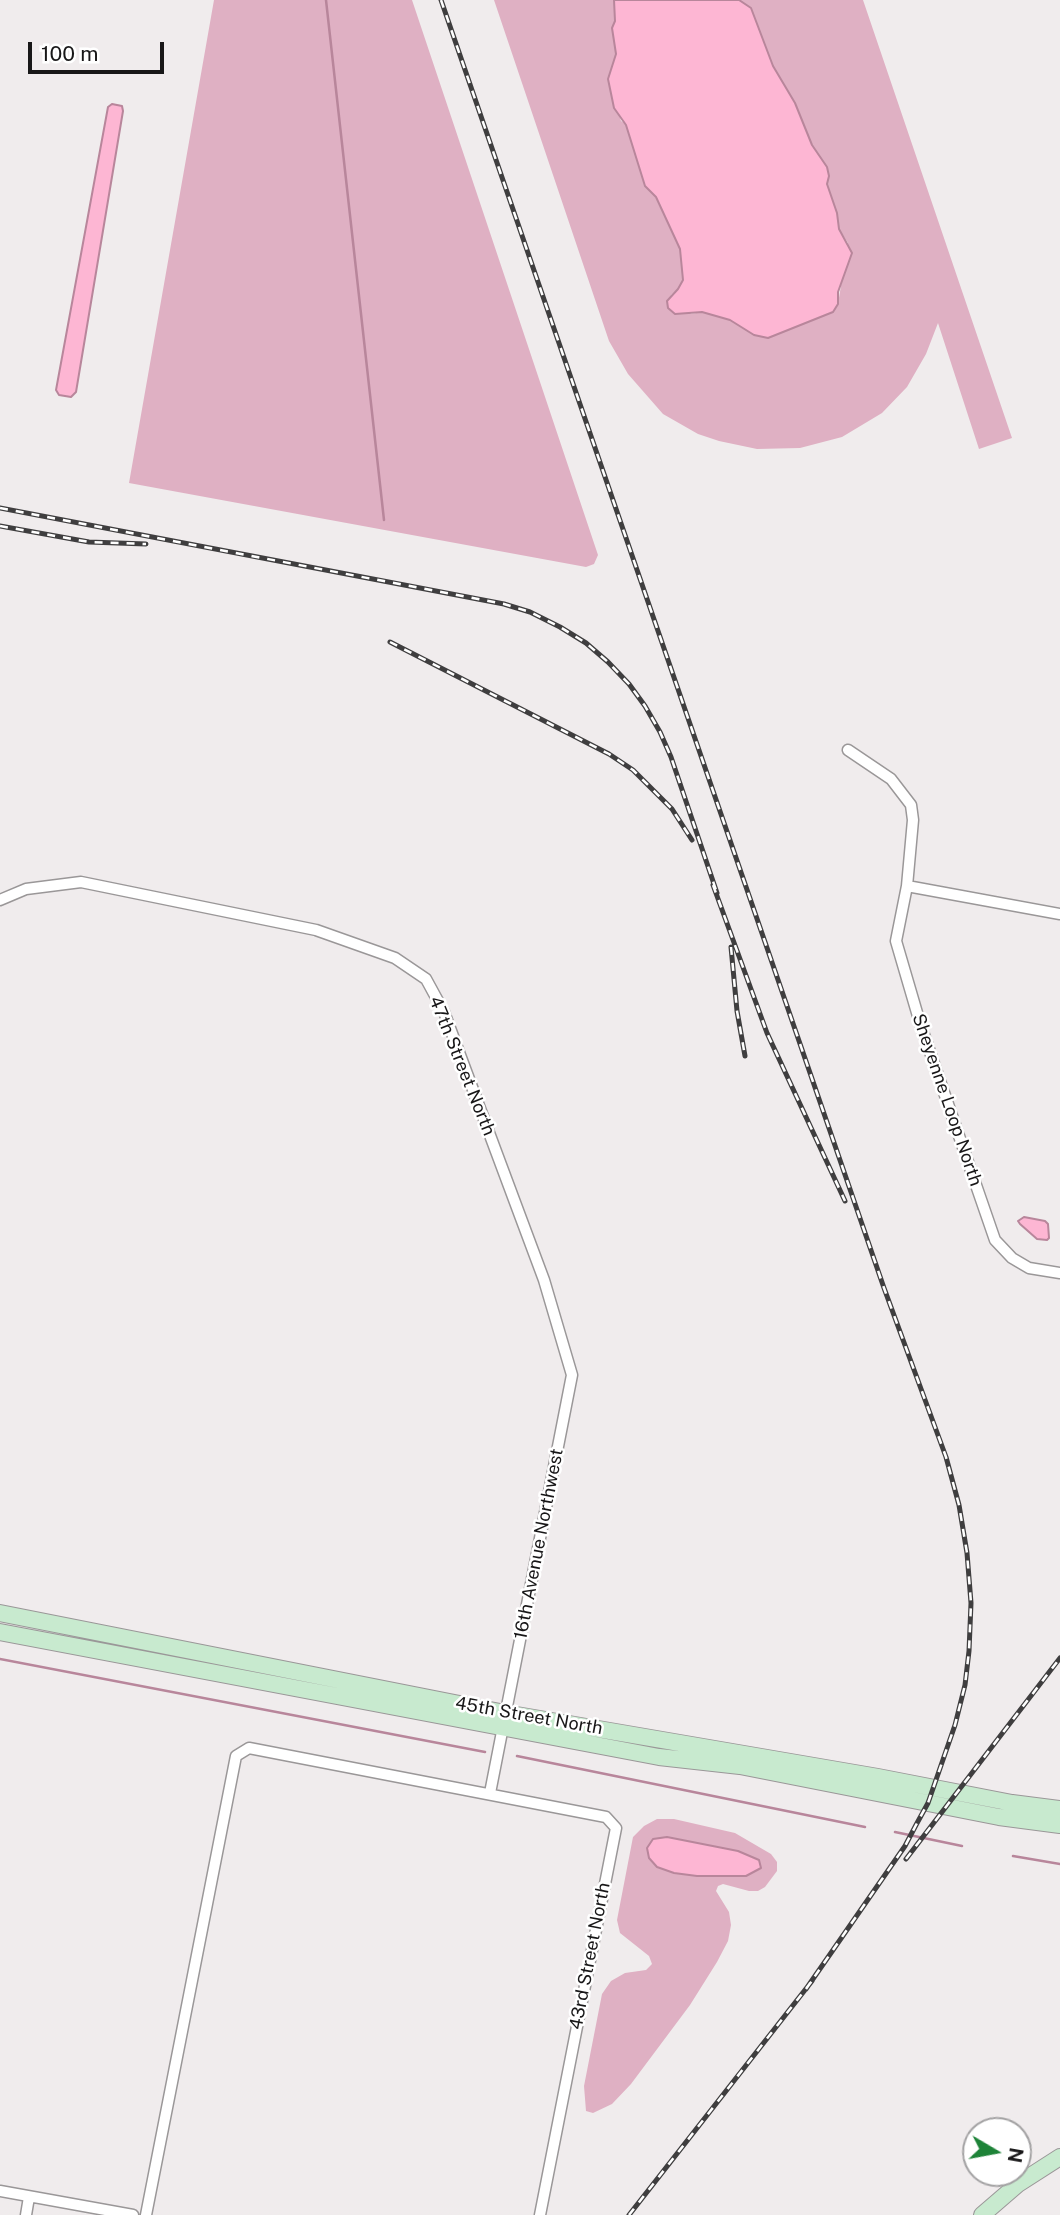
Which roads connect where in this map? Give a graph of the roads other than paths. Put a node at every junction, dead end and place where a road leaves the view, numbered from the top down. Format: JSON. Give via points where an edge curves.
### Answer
{"nodes":[{"id":1,"x":848,"y":750,"type":"dead end"},
{"id":2,"x":906,"y":886,"type":"junction"},
{"id":3,"x":0,"y":900,"type":"edge"},
{"id":4,"x":1060,"y":914,"type":"edge"},
{"id":5,"x":1060,"y":1273,"type":"edge"},
{"id":6,"x":572,"y":1375,"type":"joint"},
{"id":7,"x":0,"y":1613,"type":"edge"},
{"id":8,"x":0,"y":1632,"type":"edge"},
{"id":9,"x":504,"y":1721,"type":"junction"},
{"id":10,"x":490,"y":1793,"type":"junction"},
{"id":11,"x":1060,"y":1810,"type":"edge"},
{"id":12,"x":1060,"y":1825,"type":"edge"},
{"id":13,"x":1060,"y":2157,"type":"edge"},
{"id":14,"x":0,"y":2192,"type":"edge"},
{"id":15,"x":29,"y":2197,"type":"junction"},
{"id":16,"x":26,"y":2215,"type":"edge"},
{"id":17,"x":133,"y":2215,"type":"edge"},
{"id":18,"x":146,"y":2215,"type":"edge"},
{"id":19,"x":540,"y":2215,"type":"edge"},
{"id":20,"x":982,"y":2215,"type":"edge"}],
"edges":[{"from":1,"to":2,"type":"street","name":"Sheyenne Loop North","via":[[891,779],[911,805]]},
{"from":2,"to":4,"type":"street"},
{"from":2,"to":5,"type":"street","name":"Sheyenne Loop North","via":[[896,941],[995,1240],[1029,1268]]},
{"from":3,"to":6,"type":"street","name":"47th Street North","via":[[26,889],[82,882],[316,930],[395,958],[426,979],[444,1012],[516,1203]]},
{"from":6,"to":9,"type":"street","name":"16th Avenue Northwest"},
{"from":7,"to":9,"type":"main road","name":"45th Street North"},
{"from":8,"to":9,"type":"main road","name":"45th Street North"},
{"from":9,"to":10,"type":"street","name":"16th Avenue Northwest"},
{"from":9,"to":11,"type":"main road","name":"45th Street North"},
{"from":9,"to":12,"type":"main road","name":"45th Street North","via":[[659,1757],[740,1766]]},
{"from":10,"to":18,"type":"street","via":[[249,1748],[236,1756]]},
{"from":10,"to":19,"type":"street","name":"43rd Street North","via":[[606,1817],[615,1828]]},
{"from":13,"to":20,"type":"main road","via":[[1017,2184]]},
{"from":14,"to":15,"type":"street"},
{"from":15,"to":16,"type":"street"},
{"from":15,"to":17,"type":"street"}]}
